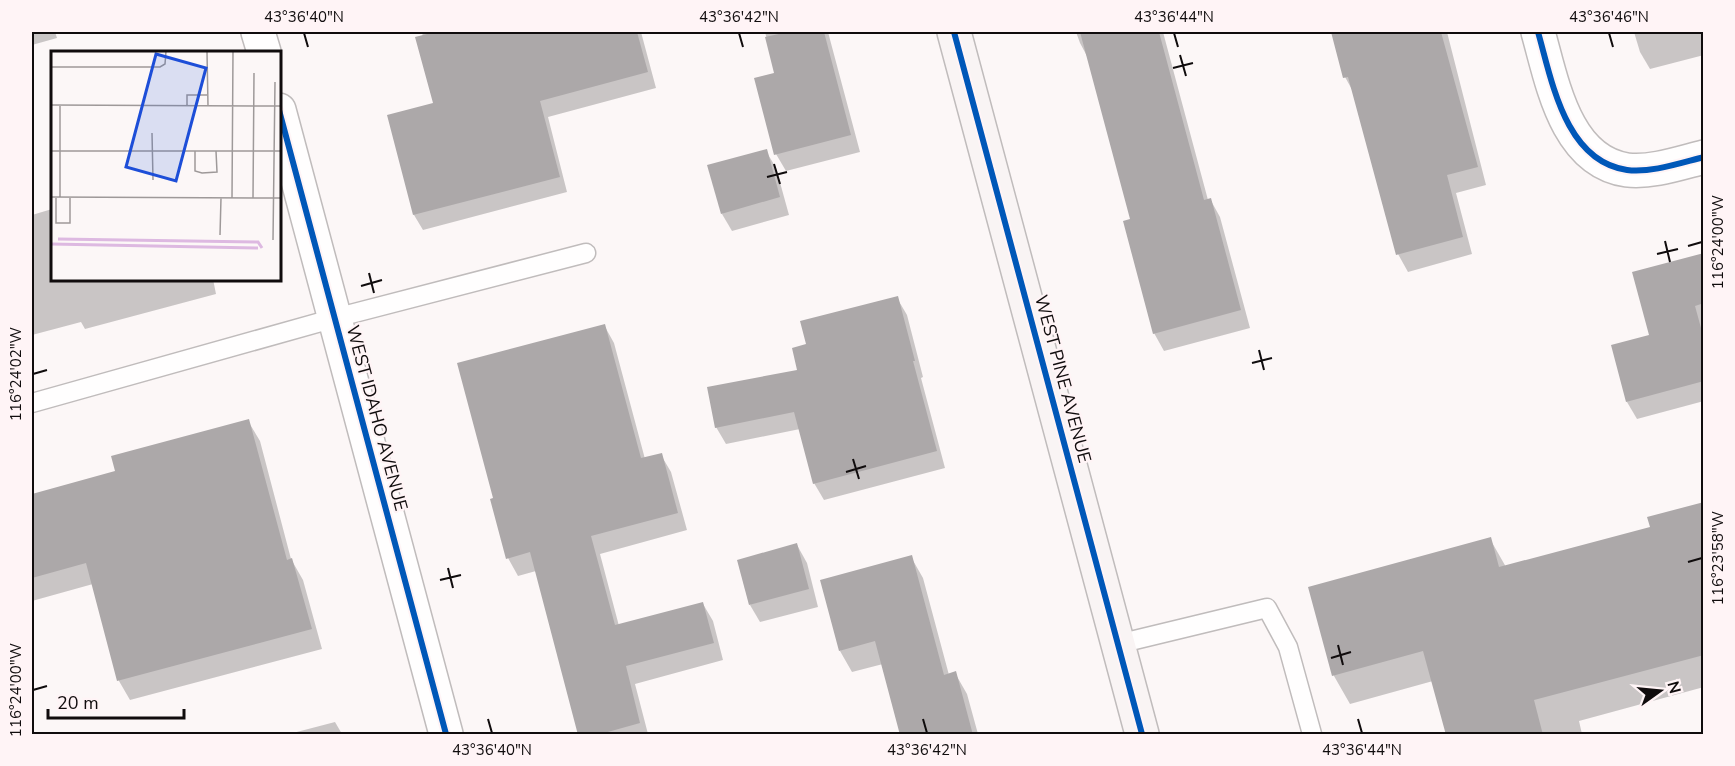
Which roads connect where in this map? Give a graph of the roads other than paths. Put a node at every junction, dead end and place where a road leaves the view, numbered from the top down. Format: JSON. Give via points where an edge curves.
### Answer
{"nodes":[{"id":1,"x":258,"y":32,"type":"edge"},
{"id":2,"x":954,"y":32,"type":"edge"},
{"id":3,"x":1538,"y":32,"type":"edge"},
{"id":4,"x":264,"y":51,"type":"edge"},
{"id":5,"x":280,"y":114,"type":"edge"},
{"id":6,"x":1704,"y":157,"type":"edge"},
{"id":7,"x":586,"y":253,"type":"dead end"},
{"id":8,"x":335,"y":318,"type":"junction"},
{"id":9,"x":32,"y":403,"type":"edge"},
{"id":10,"x":1118,"y":644,"type":"junction"},
{"id":11,"x":446,"y":735,"type":"edge"},
{"id":12,"x":1142,"y":735,"type":"edge"},
{"id":13,"x":1312,"y":735,"type":"edge"}],
"edges":[{"from":1,"to":4,"type":"street"},
{"from":2,"to":10,"type":"street","name":"WEST PINE AVENUE"},
{"from":3,"to":6,"type":"street","via":[[1560,107],[1577,140],[1600,161],[1627,170],[1657,168]]},
{"from":5,"to":8,"type":"street","name":"WEST IDAHO AVENUE"},
{"from":7,"to":8,"type":"lane"},
{"from":8,"to":9,"type":"lane"},
{"from":8,"to":11,"type":"street","name":"WEST IDAHO AVENUE"},
{"from":10,"to":12,"type":"street","name":"WEST PINE AVENUE"},
{"from":10,"to":13,"type":"lane","via":[[1267,608],[1288,647]]}]}
